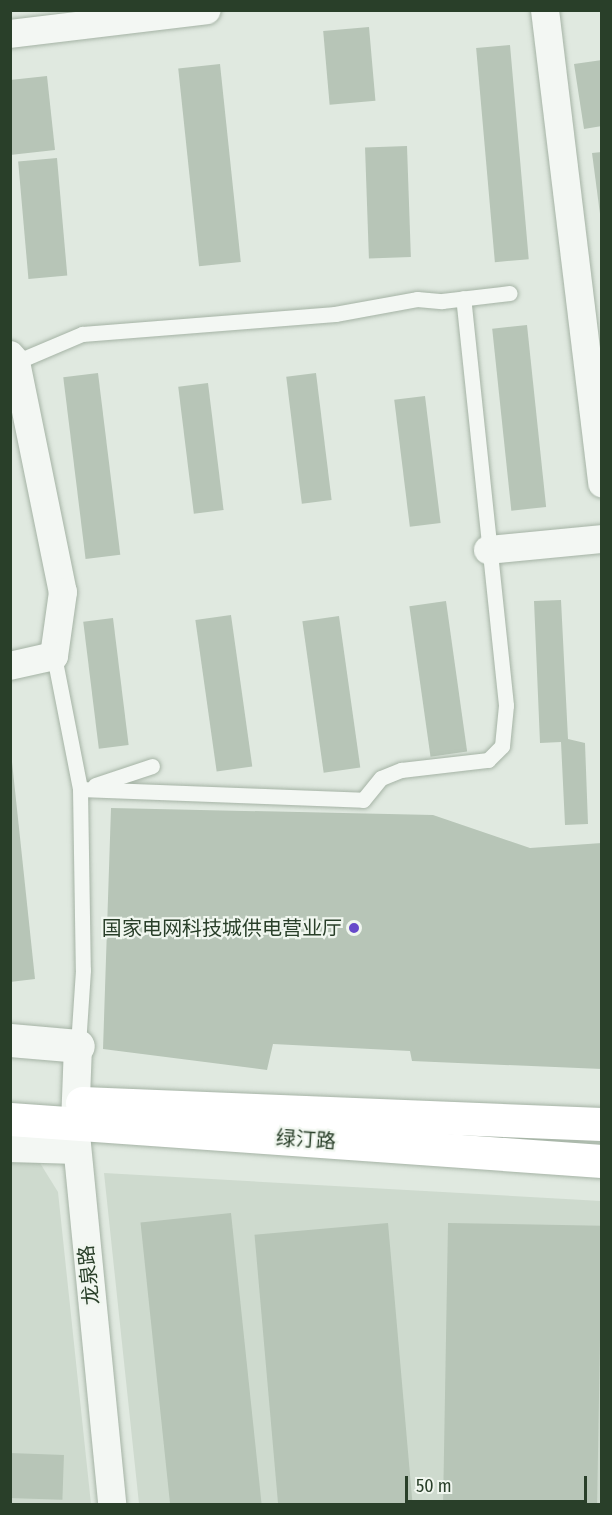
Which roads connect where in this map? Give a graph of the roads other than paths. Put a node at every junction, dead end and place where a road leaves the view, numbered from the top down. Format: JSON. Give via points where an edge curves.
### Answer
{"nodes":[{"id":1,"x":207,"y":10,"type":"edge"},
{"id":2,"x":545,"y":10,"type":"edge"},
{"id":3,"x":10,"y":34,"type":"edge"},
{"id":4,"x":510,"y":293,"type":"dead end"},
{"id":5,"x":463,"y":298,"type":"junction"},
{"id":6,"x":13,"y":359,"type":"edge"},
{"id":7,"x":10,"y":404,"type":"edge"},
{"id":8,"x":602,"y":484,"type":"edge"},
{"id":9,"x":602,"y":539,"type":"edge"},
{"id":10,"x":488,"y":550,"type":"junction"},
{"id":11,"x":54,"y":656,"type":"junction"},
{"id":12,"x":10,"y":666,"type":"edge"},
{"id":13,"x":152,"y":766,"type":"dead end"},
{"id":14,"x":80,"y":789,"type":"junction"},
{"id":15,"x":10,"y":1040,"type":"edge"},
{"id":16,"x":78,"y":1046,"type":"junction"},
{"id":17,"x":10,"y":1099,"type":"edge"},
{"id":18,"x":10,"y":1119,"type":"edge"},
{"id":19,"x":602,"y":1124,"type":"edge"},
{"id":20,"x":75,"y":1126,"type":"junction"},
{"id":21,"x":10,"y":1148,"type":"edge"},
{"id":22,"x":602,"y":1161,"type":"edge"},
{"id":23,"x":112,"y":1504,"type":"edge"}],
"edges":[{"from":1,"to":3,"type":"street"},
{"from":2,"to":8,"type":"street"},
{"from":4,"to":5,"type":"lane"},
{"from":5,"to":6,"type":"lane","via":[[417,299],[335,314],[82,334]]},
{"from":5,"to":10,"type":"lane"},
{"from":6,"to":7,"type":"lane","via":[[15,401]]},
{"from":6,"to":11,"type":"street","via":[[63,592]]},
{"from":9,"to":10,"type":"street"},
{"from":10,"to":14,"type":"lane","via":[[506,705],[502,746],[488,760],[401,770],[381,778],[363,800]]},
{"from":11,"to":12,"type":"street"},
{"from":11,"to":14,"type":"lane"},
{"from":13,"to":14,"type":"lane"},
{"from":14,"to":16,"type":"lane","via":[[83,970]]},
{"from":15,"to":16,"type":"street"},
{"from":16,"to":20,"type":"street","name":"龙泉路"},
{"from":17,"to":20,"type":"main road","name":"绿汀路"},
{"from":18,"to":20,"type":"main road","name":"绿汀路"},
{"from":19,"to":20,"type":"main road","name":"绿汀路"},
{"from":20,"to":21,"type":"street"},
{"from":20,"to":22,"type":"main road","name":"绿汀路"},
{"from":20,"to":23,"type":"street","name":"龙泉路"}]}
